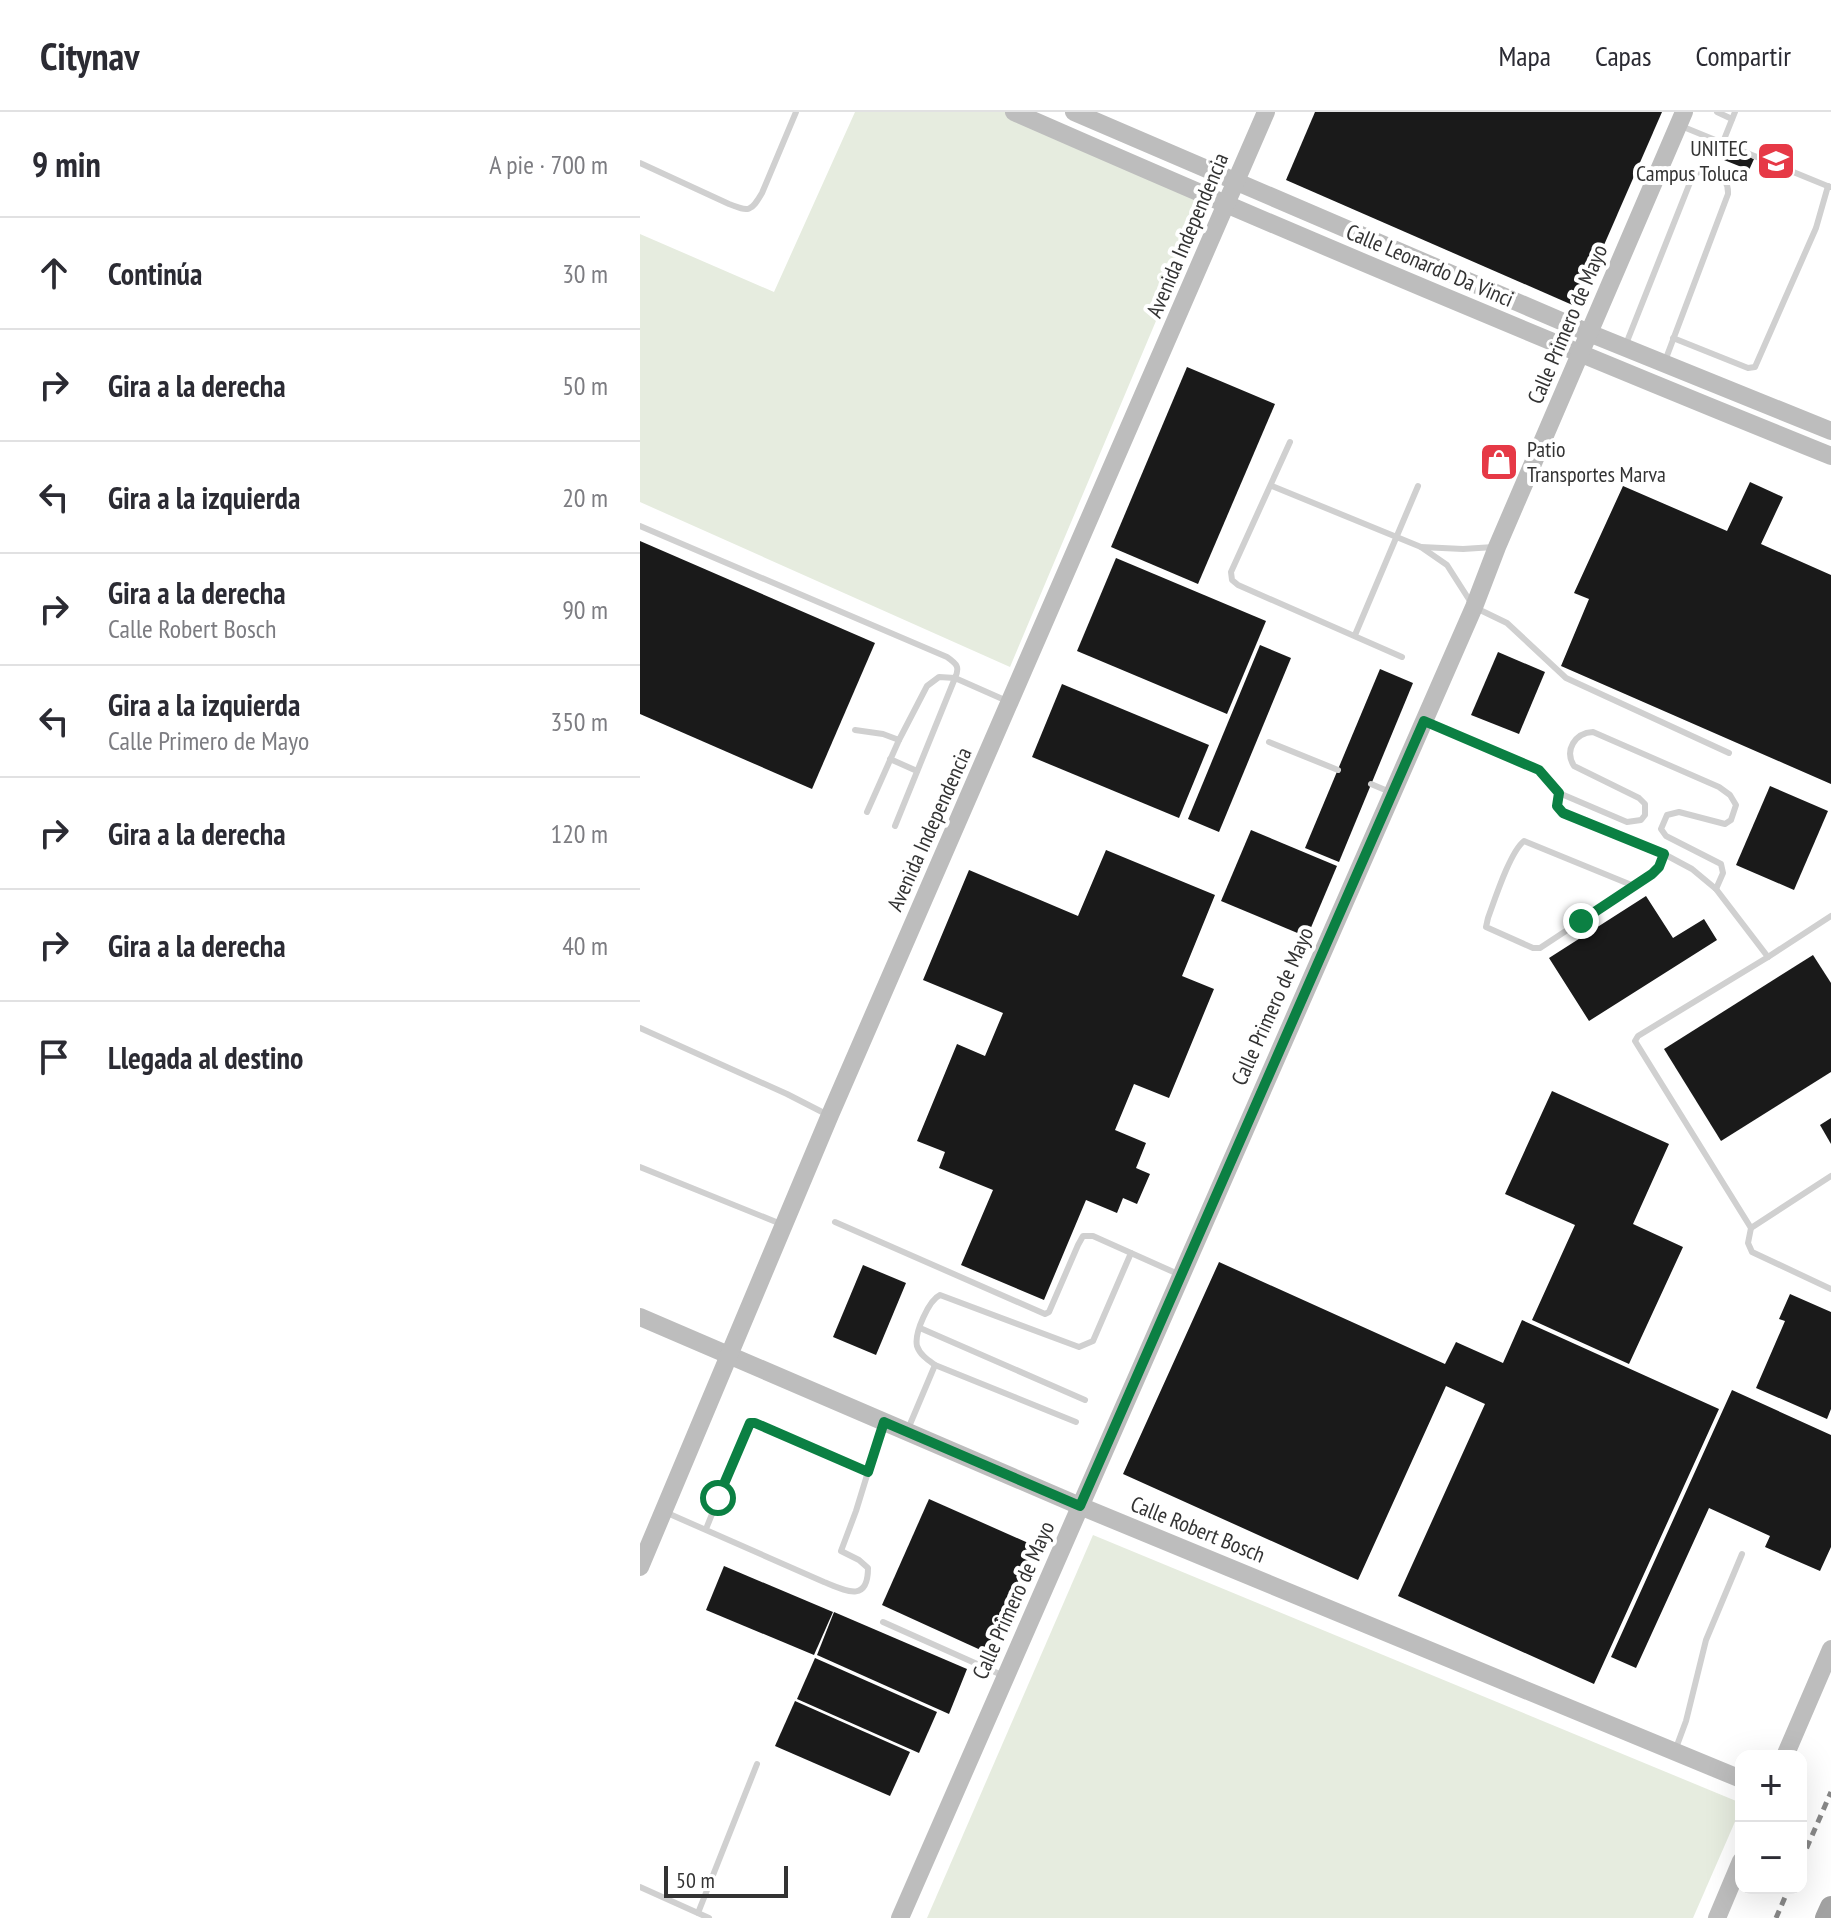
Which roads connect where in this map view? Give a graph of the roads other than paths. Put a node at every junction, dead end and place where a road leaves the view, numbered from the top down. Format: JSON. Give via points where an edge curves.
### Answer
{"nodes":[{"id":1,"x":796,"y":112,"type":"edge"},
{"id":2,"x":1014,"y":112,"type":"edge"},
{"id":3,"x":1074,"y":112,"type":"edge"},
{"id":4,"x":1266,"y":112,"type":"edge"},
{"id":5,"x":1717,"y":112,"type":"edge"},
{"id":6,"x":1734,"y":116,"type":"edge"},
{"id":7,"x":1681,"y":118,"type":"edge"},
{"id":8,"x":1723,"y":142,"type":"junction"},
{"id":9,"x":640,"y":163,"type":"edge"},
{"id":10,"x":1236,"y":182,"type":"junction"},
{"id":11,"x":1829,"y":186,"type":"edge"},
{"id":12,"x":1227,"y":205,"type":"junction"},
{"id":13,"x":1589,"y":333,"type":"junction"},
{"id":14,"x":1673,"y":338,"type":"junction"},
{"id":15,"x":1624,"y":348,"type":"junction"},
{"id":16,"x":1580,"y":354,"type":"junction"},
{"id":17,"x":1664,"y":364,"type":"junction"},
{"id":18,"x":1831,"y":431,"type":"edge"},
{"id":19,"x":1290,"y":442,"type":"dead end"},
{"id":20,"x":1831,"y":456,"type":"edge"},
{"id":21,"x":1272,"y":486,"type":"junction"},
{"id":22,"x":1418,"y":486,"type":"dead end"},
{"id":23,"x":640,"y":526,"type":"edge"},
{"id":24,"x":1396,"y":537,"type":"junction"},
{"id":25,"x":1421,"y":547,"type":"junction"},
{"id":26,"x":1497,"y":547,"type":"junction"},
{"id":27,"x":1474,"y":607,"type":"junction"},
{"id":28,"x":1355,"y":635,"type":"junction"},
{"id":29,"x":1402,"y":657,"type":"dead end"},
{"id":30,"x":955,"y":678,"type":"junction"},
{"id":31,"x":1011,"y":703,"type":"junction"},
{"id":32,"x":1424,"y":721,"type":"junction"},
{"id":33,"x":855,"y":730,"type":"dead end"},
{"id":34,"x":899,"y":740,"type":"junction"},
{"id":35,"x":1269,"y":742,"type":"dead end"},
{"id":36,"x":1729,"y":753,"type":"dead end"},
{"id":37,"x":890,"y":759,"type":"junction"},
{"id":38,"x":1338,"y":770,"type":"dead end"},
{"id":39,"x":917,"y":771,"type":"junction"},
{"id":40,"x":1371,"y":784,"type":"dead end"},
{"id":41,"x":1392,"y":792,"type":"junction"},
{"id":42,"x":1559,"y":793,"type":"junction"},
{"id":43,"x":867,"y":812,"type":"dead end"},
{"id":44,"x":895,"y":826,"type":"dead end"},
{"id":45,"x":1664,"y":854,"type":"junction"},
{"id":46,"x":1634,"y":886,"type":"junction"},
{"id":47,"x":1716,"y":889,"type":"junction"},
{"id":48,"x":1831,"y":916,"type":"edge"},
{"id":49,"x":1768,"y":957,"type":"junction"},
{"id":50,"x":640,"y":1028,"type":"edge"},
{"id":51,"x":830,"y":1115,"type":"junction"},
{"id":52,"x":640,"y":1167,"type":"edge"},
{"id":53,"x":1831,"y":1176,"type":"edge"},
{"id":54,"x":835,"y":1222,"type":"dead end"},
{"id":55,"x":784,"y":1225,"type":"junction"},
{"id":56,"x":1751,"y":1228,"type":"junction"},
{"id":57,"x":1131,"y":1253,"type":"junction"},
{"id":58,"x":1181,"y":1275,"type":"junction"},
{"id":59,"x":1831,"y":1289,"type":"edge"},
{"id":60,"x":640,"y":1317,"type":"edge"},
{"id":61,"x":920,"y":1328,"type":"junction"},
{"id":62,"x":729,"y":1355,"type":"junction"},
{"id":63,"x":935,"y":1365,"type":"junction"},
{"id":64,"x":1085,"y":1400,"type":"dead end"},
{"id":65,"x":884,"y":1422,"type":"junction"},
{"id":66,"x":1076,"y":1422,"type":"dead end"},
{"id":67,"x":907,"y":1432,"type":"junction"},
{"id":68,"x":868,"y":1472,"type":"junction"},
{"id":69,"x":1080,"y":1506,"type":"junction"},
{"id":70,"x":664,"y":1511,"type":"junction"},
{"id":71,"x":706,"y":1529,"type":"junction"},
{"id":72,"x":1742,"y":1554,"type":"dead end"},
{"id":73,"x":640,"y":1567,"type":"edge"},
{"id":74,"x":883,"y":1622,"type":"dead end"},
{"id":75,"x":1831,"y":1649,"type":"edge"},
{"id":76,"x":1006,"y":1677,"type":"junction"},
{"id":77,"x":1788,"y":1750,"type":"edge"},
{"id":78,"x":1675,"y":1752,"type":"junction"},
{"id":79,"x":757,"y":1764,"type":"dead end"},
{"id":80,"x":1735,"y":1777,"type":"edge"},
{"id":81,"x":1735,"y":1875,"type":"edge"},
{"id":82,"x":640,"y":1887,"type":"edge"},
{"id":83,"x":1831,"y":1907,"type":"edge"},
{"id":84,"x":698,"y":1913,"type":"junction"},
{"id":85,"x":709,"y":1918,"type":"edge"},
{"id":86,"x":900,"y":1918,"type":"edge"},
{"id":87,"x":1717,"y":1918,"type":"edge"},
{"id":88,"x":1826,"y":1918,"type":"edge"}],
"edges":[{"from":1,"to":9,"type":"lane","via":[[762,193],[749,209]]},
{"from":2,"to":12,"type":"main road","name":"Calle Leonardo Da Vinci"},
{"from":3,"to":10,"type":"main road","name":"Calle Leonardo Da Vinci"},
{"from":4,"to":10,"type":"main road","name":"Avenida Independencia"},
{"from":5,"to":6,"type":"lane"},
{"from":6,"to":8,"type":"lane"},
{"from":7,"to":8,"type":"lane"},
{"from":7,"to":13,"type":"main road","name":"Calle Primero de Mayo"},
{"from":8,"to":11,"type":"lane"},
{"from":10,"to":12,"type":"main road","name":"Avenida Independencia"},
{"from":10,"to":13,"type":"main road","name":"Calle Leonardo Da Vinci"},
{"from":11,"to":14,"type":"lane","via":[[1755,367]]},
{"from":12,"to":16,"type":"main road","name":"Calle Leonardo Da Vinci"},
{"from":12,"to":31,"type":"main road","name":"Avenida Independencia"},
{"from":13,"to":15,"type":"main road","name":"Calle Leonardo Da Vinci"},
{"from":13,"to":16,"type":"main road","name":"Calle Primero de Mayo"},
{"from":14,"to":15,"type":"lane","via":[[1728,194],[1724,178],[1707,169],[1695,172],[1691,180]]},
{"from":14,"to":17,"type":"lane"},
{"from":15,"to":17,"type":"main road","name":"Calle Leonardo Da Vinci"},
{"from":16,"to":20,"type":"main road","name":"Calle Leonardo Da Vinci"},
{"from":16,"to":26,"type":"main road","name":"Calle Primero de Mayo"},
{"from":17,"to":18,"type":"main road","name":"Calle Leonardo Da Vinci"},
{"from":19,"to":21,"type":"lane"},
{"from":21,"to":24,"type":"lane"},
{"from":21,"to":28,"type":"lane","via":[[1231,572],[1232,580]]},
{"from":22,"to":24,"type":"lane"},
{"from":23,"to":30,"type":"lane","via":[[947,657],[959,669]]},
{"from":24,"to":25,"type":"lane"},
{"from":24,"to":28,"type":"lane"},
{"from":25,"to":26,"type":"lane"},
{"from":25,"to":27,"type":"lane","via":[[1447,565]]},
{"from":26,"to":27,"type":"main road","name":"Calle Primero de Mayo"},
{"from":27,"to":32,"type":"main road","name":"Calle Primero de Mayo"},
{"from":27,"to":36,"type":"lane","via":[[1507,623],[1566,678]]},
{"from":28,"to":29,"type":"lane"},
{"from":30,"to":31,"type":"lane"},
{"from":30,"to":34,"type":"lane","via":[[939,677],[927,686]]},
{"from":30,"to":39,"type":"lane"},
{"from":31,"to":51,"type":"main road","name":"Avenida Independencia"},
{"from":32,"to":41,"type":"main road","name":"Calle Primero de Mayo"},
{"from":32,"to":42,"type":"lane","via":[[1539,770]]},
{"from":33,"to":34,"type":"lane"},
{"from":34,"to":37,"type":"lane"},
{"from":35,"to":38,"type":"lane"},
{"from":37,"to":39,"type":"lane"},
{"from":37,"to":43,"type":"lane"},
{"from":39,"to":44,"type":"lane"},
{"from":40,"to":41,"type":"lane"},
{"from":41,"to":58,"type":"main road","name":"Calle Primero de Mayo"},
{"from":42,"to":45,"type":"lane","via":[[1557,806],[1563,813]]},
{"from":42,"to":47,"type":"lane","via":[[1627,822],[1645,815],[1639,798],[1570,762],[1576,738],[1587,732],[1719,787],[1736,805],[1728,823],[1679,812],[1665,818],[1661,829],[1721,864]]},
{"from":45,"to":46,"type":"lane","via":[[1656,871]]},
{"from":45,"to":47,"type":"lane"},
{"from":46,"to":46,"type":"lane","via":[[1540,948],[1486,927],[1524,841]]},
{"from":47,"to":49,"type":"lane"},
{"from":48,"to":49,"type":"lane"},
{"from":49,"to":56,"type":"lane","via":[[1635,1041]]},
{"from":50,"to":51,"type":"lane"},
{"from":51,"to":55,"type":"main road","name":"Avenida Independencia"},
{"from":52,"to":55,"type":"lane"},
{"from":53,"to":56,"type":"lane"},
{"from":54,"to":57,"type":"lane","via":[[1045,1314],[1083,1236]]},
{"from":55,"to":62,"type":"main road","name":"Avenida Independencia"},
{"from":56,"to":59,"type":"lane","via":[[1752,1252]]},
{"from":57,"to":58,"type":"lane"},
{"from":57,"to":61,"type":"lane","via":[[1089,1344],[1079,1347],[940,1295]]},
{"from":58,"to":69,"type":"main road","name":"Calle Primero de Mayo"},
{"from":60,"to":62,"type":"main road","name":"Calle Robert Bosch"},
{"from":61,"to":63,"type":"lane","via":[[917,1346]]},
{"from":61,"to":64,"type":"lane"},
{"from":62,"to":65,"type":"main road","name":"Calle Robert Bosch"},
{"from":62,"to":70,"type":"main road","name":"Avenida Independencia"},
{"from":63,"to":66,"type":"lane"},
{"from":63,"to":67,"type":"lane"},
{"from":65,"to":67,"type":"main road","name":"Calle Robert Bosch"},
{"from":65,"to":68,"type":"lane"},
{"from":67,"to":69,"type":"main road","name":"Calle Robert Bosch"},
{"from":68,"to":71,"type":"lane","via":[[752,1422]]},
{"from":68,"to":71,"type":"lane","via":[[841,1551],[868,1568],[864,1587],[856,1593]]},
{"from":69,"to":76,"type":"main road","name":"Calle Primero de Mayo"},
{"from":69,"to":78,"type":"main road","name":"Calle Robert Bosch"},
{"from":70,"to":71,"type":"lane"},
{"from":70,"to":73,"type":"main road","name":"Avenida Independencia"},
{"from":72,"to":78,"type":"lane","via":[[1706,1640]]},
{"from":74,"to":76,"type":"lane"},
{"from":75,"to":77,"type":"main road"},
{"from":76,"to":86,"type":"main road","name":"Calle Primero de Mayo"},
{"from":78,"to":80,"type":"main road","name":"Calle Robert Bosch"},
{"from":79,"to":84,"type":"lane"},
{"from":81,"to":87,"type":"main road"},
{"from":82,"to":84,"type":"lane"},
{"from":83,"to":88,"type":"highway"},
{"from":84,"to":85,"type":"lane"}]}
